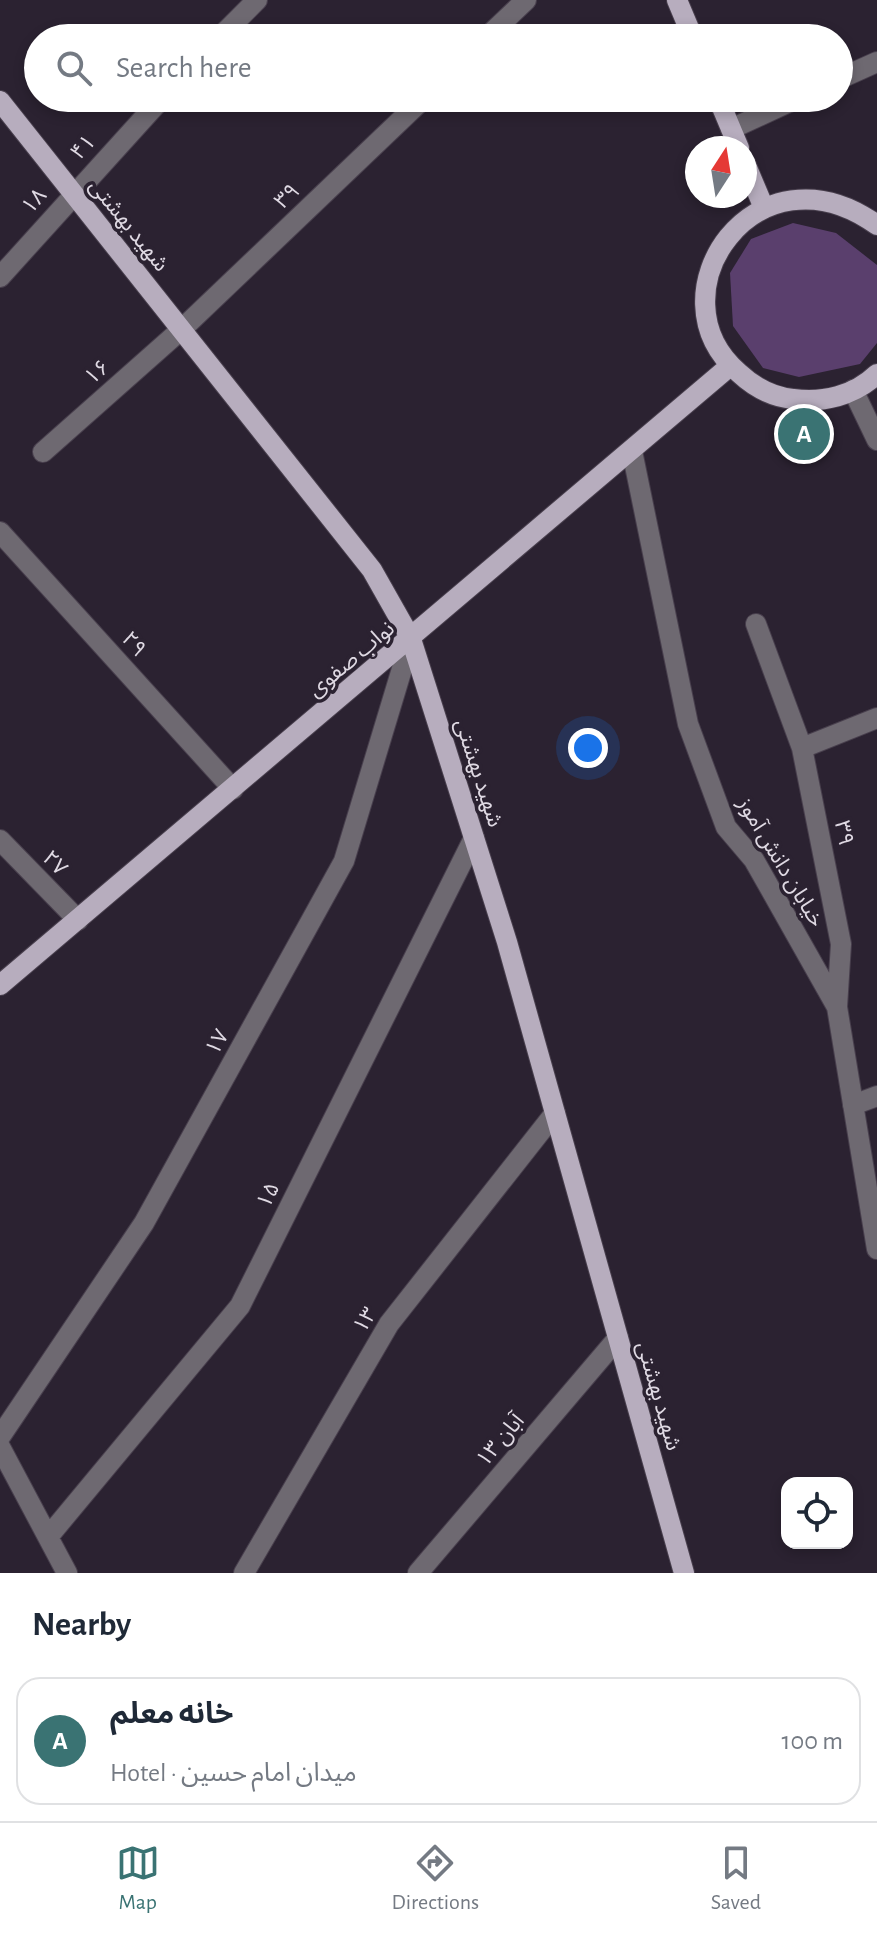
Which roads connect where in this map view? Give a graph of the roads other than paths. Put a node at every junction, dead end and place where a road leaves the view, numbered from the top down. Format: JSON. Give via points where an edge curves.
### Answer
{"nodes":[{"id":1,"x":257,"y":0,"type":"edge"},
{"id":2,"x":526,"y":0,"type":"edge"},
{"id":3,"x":677,"y":0,"type":"edge"},
{"id":4,"x":233,"y":24,"type":"edge"},
{"id":5,"x":501,"y":24,"type":"edge"},
{"id":6,"x":687,"y":24,"type":"edge"},
{"id":7,"x":877,"y":62,"type":"edge"},
{"id":8,"x":853,"y":73,"type":"edge"},
{"id":9,"x":0,"y":101,"type":"edge"},
{"id":10,"x":149,"y":112,"type":"edge"},
{"id":11,"x":409,"y":112,"type":"edge"},
{"id":12,"x":724,"y":112,"type":"edge"},
{"id":13,"x":776,"y":112,"type":"edge"},
{"id":14,"x":734,"y":136,"type":"edge"},
{"id":15,"x":738,"y":136,"type":"edge"},
{"id":16,"x":757,"y":191,"type":"edge"},
{"id":17,"x":72,"y":193,"type":"junction"},
{"id":18,"x":764,"y":208,"type":"junction"},
{"id":19,"x":877,"y":225,"type":"edge"},
{"id":20,"x":0,"y":277,"type":"edge"},
{"id":21,"x":183,"y":328,"type":"junction"},
{"id":22,"x":730,"y":366,"type":"junction"},
{"id":23,"x":877,"y":374,"type":"edge"},
{"id":24,"x":853,"y":390,"type":"junction"},
{"id":25,"x":877,"y":440,"type":"edge"},
{"id":26,"x":632,"y":451,"type":"junction"},
{"id":27,"x":43,"y":452,"type":"dead end"},
{"id":28,"x":0,"y":532,"type":"edge"},
{"id":29,"x":756,"y":624,"type":"dead end"},
{"id":30,"x":411,"y":639,"type":"junction"},
{"id":31,"x":877,"y":718,"type":"edge"},
{"id":32,"x":802,"y":748,"type":"junction"},
{"id":33,"x":233,"y":789,"type":"junction"},
{"id":34,"x":474,"y":838,"type":"junction"},
{"id":35,"x":0,"y":840,"type":"edge"},
{"id":36,"x":78,"y":920,"type":"junction"},
{"id":37,"x":0,"y":985,"type":"edge"},
{"id":38,"x":837,"y":1007,"type":"junction"},
{"id":39,"x":877,"y":1096,"type":"edge"},
{"id":40,"x":853,"y":1105,"type":"junction"},
{"id":41,"x":555,"y":1113,"type":"junction"},
{"id":42,"x":877,"y":1249,"type":"edge"},
{"id":43,"x":618,"y":1338,"type":"junction"},
{"id":44,"x":0,"y":1437,"type":"edge"},
{"id":45,"x":0,"y":1447,"type":"edge"},
{"id":46,"x":48,"y":1537,"type":"junction"},
{"id":47,"x":67,"y":1573,"type":"edge"},
{"id":48,"x":244,"y":1573,"type":"edge"},
{"id":49,"x":418,"y":1573,"type":"edge"},
{"id":50,"x":684,"y":1573,"type":"edge"}],
"edges":[{"from":1,"to":4,"type":"street"},
{"from":2,"to":5,"type":"street"},
{"from":3,"to":6,"type":"main road"},
{"from":7,"to":8,"type":"street"},
{"from":9,"to":17,"type":"main road","name":"شهید بهشتی"},
{"from":10,"to":17,"type":"street","name":"۴۱"},
{"from":11,"to":21,"type":"street","name":"۳۹"},
{"from":12,"to":14,"type":"main road"},
{"from":13,"to":15,"type":"street"},
{"from":16,"to":18,"type":"main road"},
{"from":17,"to":20,"type":"street","name":"۱۸"},
{"from":17,"to":21,"type":"main road","name":"شهید بهشتی"},
{"from":18,"to":19,"type":"main road","via":[[792,199],[823,199],[852,207]]},
{"from":18,"to":22,"type":"main road","via":[[738,225],[718,249],[708,279],[706,309],[714,339]]},
{"from":21,"to":27,"type":"street","name":"۱۶"},
{"from":21,"to":30,"type":"main road","name":"شهید بهشتی","via":[[372,570]]},
{"from":22,"to":24,"type":"main road","via":[[753,386],[781,398],[811,402]]},
{"from":22,"to":26,"type":"main road","name":"نواب صفوی"},
{"from":23,"to":24,"type":"main road"},
{"from":24,"to":25,"type":"street"},
{"from":26,"to":30,"type":"main road","name":"نواب صفوی"},
{"from":26,"to":38,"type":"street","name":"خیابان دانش آموز","via":[[693,739],[726,827],[754,860]]},
{"from":28,"to":33,"type":"street","name":"۲۹"},
{"from":29,"to":32,"type":"street","name":"۳۹"},
{"from":30,"to":33,"type":"main road","name":"نواب صفوی"},
{"from":30,"to":34,"type":"main road","name":"شهید بهشتی"},
{"from":30,"to":44,"type":"street","name":"۱۷","via":[[344,861],[144,1223]]},
{"from":31,"to":32,"type":"street"},
{"from":32,"to":38,"type":"street","name":"۳۹","via":[[841,944]]},
{"from":33,"to":36,"type":"main road","name":"نواب صفوی"},
{"from":34,"to":41,"type":"main road","name":"شهید بهشتی"},
{"from":34,"to":46,"type":"street","name":"۱۵","via":[[240,1306]]},
{"from":35,"to":36,"type":"street","name":"۲۷"},
{"from":36,"to":37,"type":"main road","name":"نواب صفوی"},
{"from":38,"to":40,"type":"street","name":"خیابان دانش آموز"},
{"from":39,"to":40,"type":"street"},
{"from":40,"to":42,"type":"street","name":"خیابان دانش آموز"},
{"from":41,"to":43,"type":"main road","name":"شهید بهشتی"},
{"from":41,"to":48,"type":"street","name":"۱۳","via":[[389,1324]]},
{"from":43,"to":49,"type":"street","name":"۱۳ آبان"},
{"from":43,"to":50,"type":"main road","name":"شهید بهشتی"},
{"from":45,"to":46,"type":"street"},
{"from":46,"to":47,"type":"street"}]}
